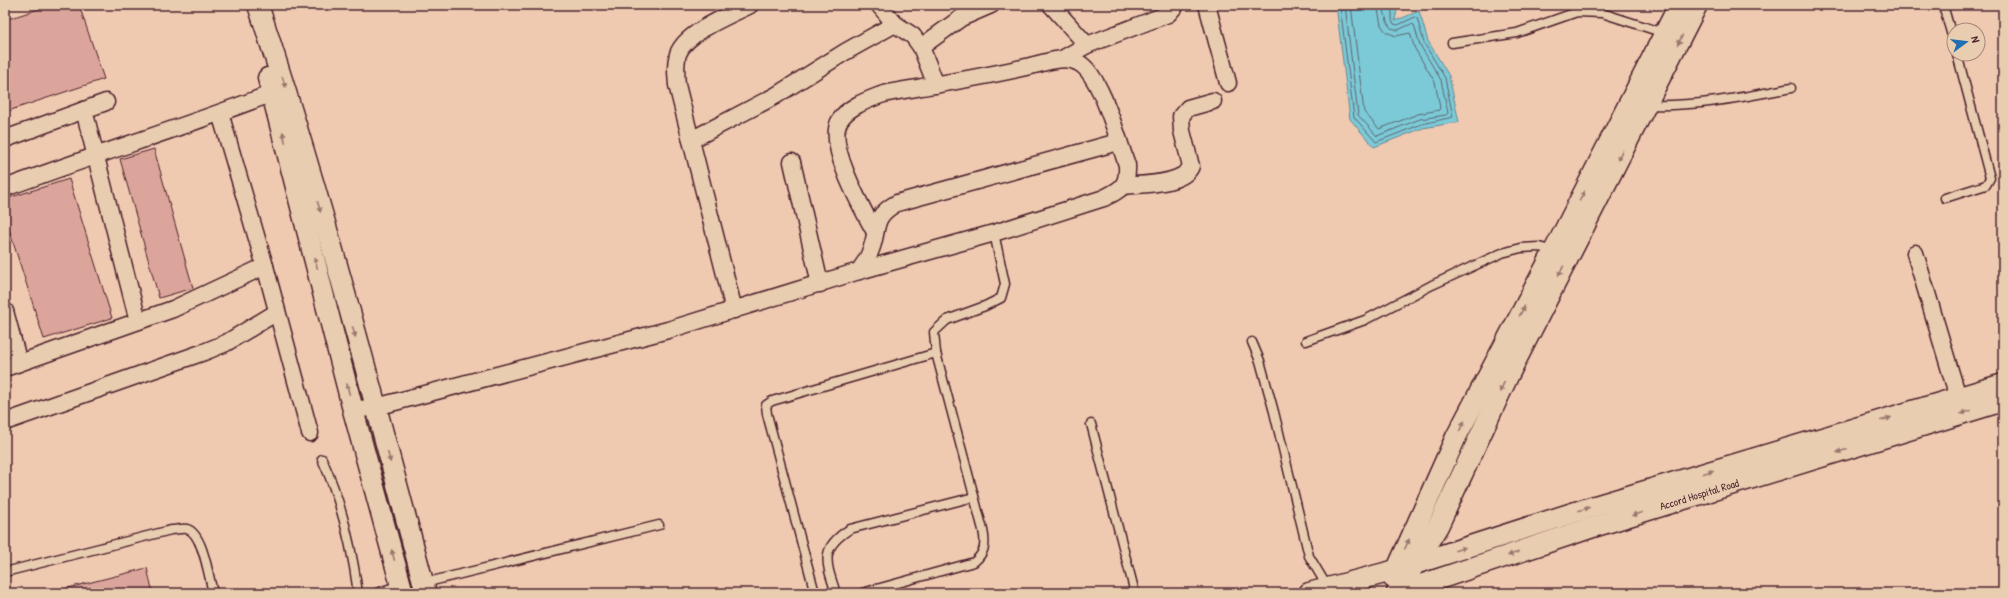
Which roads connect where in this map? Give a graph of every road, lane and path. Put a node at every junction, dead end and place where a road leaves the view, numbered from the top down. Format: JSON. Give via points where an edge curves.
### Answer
{"nodes":[{"id":1,"x":243,"y":5,"type":"edge"},
{"id":2,"x":258,"y":5,"type":"edge"},
{"id":3,"x":750,"y":5,"type":"edge"},
{"id":4,"x":879,"y":5,"type":"edge"},
{"id":5,"x":991,"y":5,"type":"edge"},
{"id":6,"x":1051,"y":5,"type":"edge"},
{"id":7,"x":1176,"y":5,"type":"edge"},
{"id":8,"x":1206,"y":5,"type":"edge"},
{"id":9,"x":1679,"y":5,"type":"edge"},
{"id":10,"x":1697,"y":5,"type":"edge"},
{"id":11,"x":1943,"y":5,"type":"edge"},
{"id":12,"x":1948,"y":22,"type":"edge"},
{"id":13,"x":895,"y":24,"type":"junction"},
{"id":14,"x":1664,"y":34,"type":"junction"},
{"id":15,"x":1452,"y":43,"type":"dead end"},
{"id":16,"x":1087,"y":45,"type":"junction"},
{"id":17,"x":922,"y":47,"type":"junction"},
{"id":18,"x":1062,"y":59,"type":"junction"},
{"id":19,"x":1959,"y":62,"type":"edge"},
{"id":20,"x":1228,"y":83,"type":"dead end"},
{"id":21,"x":936,"y":85,"type":"junction"},
{"id":22,"x":1791,"y":88,"type":"dead end"},
{"id":23,"x":273,"y":92,"type":"junction"},
{"id":24,"x":1213,"y":101,"type":"dead end"},
{"id":25,"x":106,"y":102,"type":"dead end"},
{"id":26,"x":1646,"y":105,"type":"junction"},
{"id":27,"x":84,"y":110,"type":"junction"},
{"id":28,"x":220,"y":113,"type":"junction"},
{"id":29,"x":5,"y":139,"type":"edge"},
{"id":30,"x":691,"y":140,"type":"junction"},
{"id":31,"x":1118,"y":142,"type":"junction"},
{"id":32,"x":96,"y":155,"type":"junction"},
{"id":33,"x":792,"y":162,"type":"dead end"},
{"id":34,"x":1124,"y":186,"type":"junction"},
{"id":35,"x":5,"y":188,"type":"edge"},
{"id":36,"x":1944,"y":198,"type":"dead end"},
{"id":37,"x":874,"y":232,"type":"junction"},
{"id":38,"x":994,"y":233,"type":"junction"},
{"id":39,"x":1554,"y":251,"type":"junction"},
{"id":40,"x":1915,"y":253,"type":"dead end"},
{"id":41,"x":265,"y":266,"type":"junction"},
{"id":42,"x":859,"y":271,"type":"junction"},
{"id":43,"x":820,"y":284,"type":"junction"},
{"id":44,"x":734,"y":310,"type":"junction"},
{"id":45,"x":5,"y":311,"type":"edge"},
{"id":46,"x":277,"y":312,"type":"junction"},
{"id":47,"x":138,"y":320,"type":"junction"},
{"id":48,"x":1306,"y":341,"type":"dead end"},
{"id":49,"x":1252,"y":342,"type":"dead end"},
{"id":50,"x":936,"y":353,"type":"junction"},
{"id":51,"x":12,"y":365,"type":"edge"},
{"id":52,"x":2003,"y":384,"type":"edge"},
{"id":53,"x":1958,"y":397,"type":"junction"},
{"id":54,"x":2003,"y":401,"type":"edge"},
{"id":55,"x":376,"y":407,"type":"junction"},
{"id":56,"x":353,"y":410,"type":"junction"},
{"id":57,"x":5,"y":422,"type":"edge"},
{"id":58,"x":1092,"y":424,"type":"dead end"},
{"id":59,"x":310,"y":433,"type":"dead end"},
{"id":60,"x":322,"y":459,"type":"dead end"},
{"id":61,"x":974,"y":498,"type":"junction"},
{"id":62,"x":659,"y":525,"type":"dead end"},
{"id":63,"x":1416,"y":564,"type":"junction"},
{"id":64,"x":1396,"y":570,"type":"junction"},
{"id":65,"x":5,"y":572,"type":"edge"},
{"id":66,"x":424,"y":588,"type":"edge"},
{"id":67,"x":402,"y":589,"type":"edge"},
{"id":68,"x":1318,"y":591,"type":"edge"},
{"id":69,"x":1403,"y":592,"type":"edge"},
{"id":70,"x":213,"y":593,"type":"edge"},
{"id":71,"x":358,"y":593,"type":"edge"},
{"id":72,"x":377,"y":593,"type":"edge"},
{"id":73,"x":815,"y":593,"type":"edge"},
{"id":74,"x":836,"y":593,"type":"edge"},
{"id":75,"x":862,"y":593,"type":"edge"},
{"id":76,"x":1135,"y":593,"type":"edge"},
{"id":77,"x":1387,"y":593,"type":"edge"}],
"edges":[{"from":1,"to":23,"type":"street","via":[[250,18]]},
{"from":2,"to":55,"type":"street","one_way":true,"via":[[286,89]]},
{"from":3,"to":30,"type":"street","via":[[692,36],[679,52],[675,67],[677,85]]},
{"from":4,"to":13,"type":"street"},
{"from":5,"to":17,"type":"street","via":[[961,18]]},
{"from":6,"to":16,"type":"street"},
{"from":7,"to":16,"type":"street","via":[[1168,14]]},
{"from":8,"to":20,"type":"street"},
{"from":9,"to":14,"type":"street"},
{"from":10,"to":26,"type":"street","one_way":true},
{"from":11,"to":12,"type":"lane"},
{"from":13,"to":17,"type":"street","via":[[913,36]]},
{"from":13,"to":30,"type":"street","via":[[775,96]]},
{"from":14,"to":15,"type":"lane","via":[[1602,14],[1577,12],[1517,32]]},
{"from":39,"to":14,"type":"street","one_way":true},
{"from":16,"to":18,"type":"street"},
{"from":17,"to":21,"type":"street"},
{"from":18,"to":21,"type":"street"},
{"from":18,"to":31,"type":"street","via":[[1078,62],[1090,71],[1099,88]]},
{"from":19,"to":36,"type":"lane","via":[[1990,178],[1986,185]]},
{"from":21,"to":37,"type":"street","via":[[879,95],[851,109],[840,120],[836,135],[841,159],[851,186]]},
{"from":22,"to":26,"type":"lane","via":[[1710,103]]},
{"from":23,"to":28,"type":"street"},
{"from":56,"to":23,"type":"street","one_way":true},
{"from":24,"to":34,"type":"street","via":[[1188,108],[1181,116],[1191,166],[1188,172],[1172,180]]},
{"from":25,"to":27,"type":"street"},
{"from":26,"to":63,"type":"street","one_way":true,"via":[[1508,374],[1438,526]]},
{"from":27,"to":29,"type":"street"},
{"from":27,"to":32,"type":"street"},
{"from":28,"to":32,"type":"street"},
{"from":28,"to":41,"type":"street"},
{"from":30,"to":44,"type":"street"},
{"from":31,"to":34,"type":"street","via":[[1127,165],[1128,177]]},
{"from":31,"to":37,"type":"street","via":[[897,203],[886,210]]},
{"from":32,"to":35,"type":"street"},
{"from":32,"to":47,"type":"street"},
{"from":33,"to":43,"type":"street"},
{"from":34,"to":38,"type":"street","via":[[1104,198]]},
{"from":37,"to":42,"type":"street","via":[[870,252]]},
{"from":38,"to":42,"type":"street"},
{"from":38,"to":50,"type":"lane","via":[[1004,284],[1001,298],[947,320],[934,332]]},
{"from":39,"to":48,"type":"lane","via":[[1539,247],[1502,253],[1432,285],[1365,320]]},
{"from":64,"to":39,"type":"street","one_way":true,"via":[[1456,437]]},
{"from":40,"to":53,"type":"street"},
{"from":41,"to":46,"type":"street"},
{"from":41,"to":47,"type":"street","via":[[173,308]]},
{"from":42,"to":43,"type":"street"},
{"from":43,"to":44,"type":"street"},
{"from":44,"to":55,"type":"street","via":[[668,330]]},
{"from":45,"to":51,"type":"street"},
{"from":46,"to":57,"type":"street","via":[[226,343],[204,352]]},
{"from":46,"to":59,"type":"street"},
{"from":47,"to":51,"type":"street"},
{"from":49,"to":68,"type":"lane","via":[[1267,384]]},
{"from":50,"to":61,"type":"lane"},
{"from":50,"to":73,"type":"lane","via":[[772,401],[766,405]]},
{"from":52,"to":53,"type":"street"},
{"from":63,"to":53,"type":"street","one_way":true,"via":[[1585,509]]},
{"from":54,"to":69,"type":"street","name":"Accord Hospital Road","one_way":true,"via":[[1598,526]]},
{"from":55,"to":56,"type":"street"},
{"from":55,"to":66,"type":"street","one_way":true},
{"from":67,"to":56,"type":"street","one_way":true},
{"from":58,"to":76,"type":"lane"},
{"from":60,"to":71,"type":"lane","via":[[334,486]]},
{"from":61,"to":74,"type":"lane","via":[[850,529],[841,534],[832,542],[827,553],[826,566]]},
{"from":61,"to":75,"type":"lane","via":[[985,541],[981,556],[974,562]]},
{"from":62,"to":66,"type":"lane"},
{"from":63,"to":64,"type":"street"},
{"from":63,"to":69,"type":"street"},
{"from":64,"to":68,"type":"street"},
{"from":64,"to":77,"type":"street"},
{"from":65,"to":70,"type":"lane","via":[[171,530],[187,529],[196,535],[201,544]]},
{"from":67,"to":72,"type":"lane"}]}
